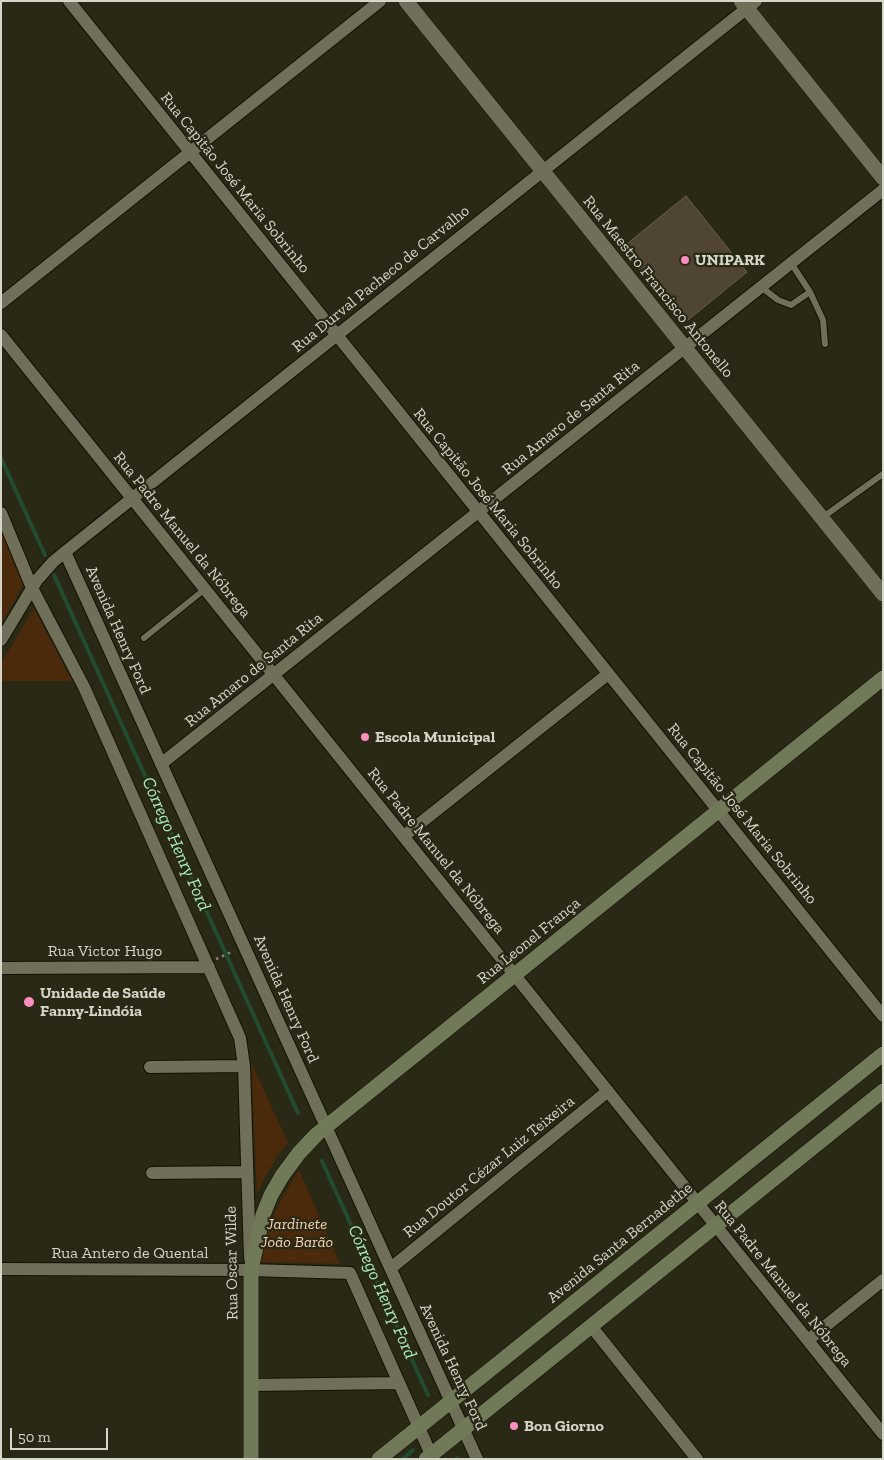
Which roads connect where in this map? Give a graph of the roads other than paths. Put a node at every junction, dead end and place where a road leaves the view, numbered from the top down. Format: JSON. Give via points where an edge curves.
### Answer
{"nodes":[{"id":1,"x":69,"y":1,"type":"edge"},
{"id":2,"x":380,"y":1,"type":"edge"},
{"id":3,"x":406,"y":1,"type":"edge"},
{"id":4,"x":748,"y":4,"type":"edge"},
{"id":5,"x":190,"y":153,"type":"junction"},
{"id":6,"x":543,"y":171,"type":"junction"},
{"id":7,"x":883,"y":178,"type":"edge"},
{"id":8,"x":883,"y":190,"type":"edge"},
{"id":9,"x":791,"y":263,"type":"junction"},
{"id":10,"x":761,"y":287,"type":"junction"},
{"id":11,"x":810,"y":292,"type":"junction"},
{"id":12,"x":1,"y":303,"type":"edge"},
{"id":13,"x":1,"y":335,"type":"edge"},
{"id":14,"x":336,"y":335,"type":"junction"},
{"id":15,"x":825,"y":344,"type":"dead end"},
{"id":16,"x":685,"y":348,"type":"junction"},
{"id":17,"x":883,"y":474,"type":"edge"},
{"id":18,"x":132,"y":498,"type":"junction"},
{"id":19,"x":1,"y":512,"type":"edge"},
{"id":20,"x":478,"y":512,"type":"junction"},
{"id":21,"x":822,"y":518,"type":"junction"},
{"id":22,"x":65,"y":552,"type":"junction"},
{"id":23,"x":32,"y":588,"type":"junction"},
{"id":24,"x":205,"y":589,"type":"junction"},
{"id":25,"x":883,"y":594,"type":"edge"},
{"id":26,"x":144,"y":638,"type":"dead end"},
{"id":27,"x":1,"y":640,"type":"edge"},
{"id":28,"x":608,"y":674,"type":"junction"},
{"id":29,"x":274,"y":675,"type":"junction"},
{"id":30,"x":883,"y":678,"type":"edge"},
{"id":31,"x":161,"y":764,"type":"junction"},
{"id":32,"x":718,"y":811,"type":"junction"},
{"id":33,"x":404,"y":836,"type":"junction"},
{"id":34,"x":211,"y":964,"type":"junction"},
{"id":35,"x":1,"y":968,"type":"edge"},
{"id":36,"x":514,"y":975,"type":"junction"},
{"id":37,"x":883,"y":1016,"type":"edge"},
{"id":38,"x":883,"y":1054,"type":"edge"},
{"id":39,"x":244,"y":1066,"type":"junction"},
{"id":40,"x":150,"y":1067,"type":"dead end"},
{"id":41,"x":883,"y":1090,"type":"edge"},
{"id":42,"x":608,"y":1091,"type":"junction"},
{"id":43,"x":326,"y":1127,"type":"junction"},
{"id":44,"x":247,"y":1172,"type":"junction"},
{"id":45,"x":152,"y":1173,"type":"dead end"},
{"id":46,"x":697,"y":1203,"type":"junction"},
{"id":47,"x":716,"y":1225,"type":"junction"},
{"id":48,"x":390,"y":1268,"type":"junction"},
{"id":49,"x":1,"y":1269,"type":"edge"},
{"id":50,"x":250,"y":1270,"type":"junction"},
{"id":51,"x":883,"y":1280,"type":"edge"},
{"id":52,"x":591,"y":1326,"type":"junction"},
{"id":53,"x":808,"y":1340,"type":"junction"},
{"id":54,"x":399,"y":1383,"type":"junction"},
{"id":55,"x":251,"y":1385,"type":"junction"},
{"id":56,"x":451,"y":1401,"type":"junction"},
{"id":57,"x":419,"y":1426,"type":"junction"},
{"id":58,"x":464,"y":1429,"type":"junction"},
{"id":59,"x":883,"y":1434,"type":"edge"},
{"id":60,"x":430,"y":1457,"type":"edge"},
{"id":61,"x":251,"y":1459,"type":"edge"},
{"id":62,"x":379,"y":1459,"type":"edge"},
{"id":63,"x":477,"y":1459,"type":"edge"},
{"id":64,"x":697,"y":1459,"type":"edge"}],
"edges":[{"from":1,"to":5,"type":"street","name":"Rua Capitão José Maria Sobrinho"},
{"from":2,"to":5,"type":"street"},
{"from":3,"to":6,"type":"street","name":"Rua Maestro Francisco Antonello"},
{"from":4,"to":6,"type":"street","name":"Rua Durval Pacheco de Carvalho"},
{"from":4,"to":7,"type":"street"},
{"from":5,"to":12,"type":"street"},
{"from":5,"to":14,"type":"street","name":"Rua Capitão José Maria Sobrinho"},
{"from":6,"to":14,"type":"street","name":"Rua Durval Pacheco de Carvalho"},
{"from":6,"to":16,"type":"street","name":"Rua Maestro Francisco Antonello"},
{"from":8,"to":9,"type":"street","name":"Rua Amaro de Santa Rita"},
{"from":9,"to":10,"type":"street","name":"Rua Amaro de Santa Rita"},
{"from":9,"to":11,"type":"lane"},
{"from":10,"to":11,"type":"lane","via":[[791,305]]},
{"from":10,"to":16,"type":"street","name":"Rua Amaro de Santa Rita"},
{"from":11,"to":15,"type":"lane","via":[[823,320]]},
{"from":13,"to":18,"type":"street","name":"Rua Padre Manuel da Nóbrega"},
{"from":14,"to":18,"type":"street","name":"Rua Durval Pacheco de Carvalho"},
{"from":14,"to":20,"type":"street","name":"Rua Capitão José Maria Sobrinho"},
{"from":16,"to":20,"type":"street","name":"Rua Amaro de Santa Rita"},
{"from":16,"to":21,"type":"street","name":"Rua Maestro Francisco Antonello"},
{"from":17,"to":21,"type":"lane"},
{"from":18,"to":22,"type":"street","name":"Rua Durval Pacheco de Carvalho"},
{"from":18,"to":24,"type":"street","name":"Rua Padre Manuel da Nóbrega"},
{"from":19,"to":23,"type":"street"},
{"from":20,"to":28,"type":"street","name":"Rua Capitão José Maria Sobrinho"},
{"from":20,"to":29,"type":"street","name":"Rua Amaro de Santa Rita"},
{"from":21,"to":25,"type":"street","name":"Rua Maestro Francisco Antonello"},
{"from":22,"to":23,"type":"street","name":"Rua Durval Pacheco de Carvalho"},
{"from":22,"to":31,"type":"street","name":"Avenida Henry Ford"},
{"from":23,"to":27,"type":"street","name":"Rua Durval Pacheco de Carvalho"},
{"from":23,"to":34,"type":"street","via":[[84,687]]},
{"from":24,"to":26,"type":"lane"},
{"from":24,"to":29,"type":"street","name":"Rua Padre Manuel da Nóbrega"},
{"from":28,"to":32,"type":"street","name":"Rua Capitão José Maria Sobrinho"},
{"from":28,"to":33,"type":"street"},
{"from":29,"to":31,"type":"street","name":"Rua Amaro de Santa Rita"},
{"from":29,"to":33,"type":"street","name":"Rua Padre Manuel da Nóbrega"},
{"from":30,"to":32,"type":"main road","name":"Rua Leonel França"},
{"from":31,"to":43,"type":"street","name":"Avenida Henry Ford"},
{"from":32,"to":36,"type":"main road","name":"Rua Leonel França"},
{"from":32,"to":37,"type":"street","name":"Rua Capitão José Maria Sobrinho"},
{"from":33,"to":36,"type":"street","name":"Rua Padre Manuel da Nóbrega"},
{"from":34,"to":35,"type":"street","name":"Rua Victor Hugo"},
{"from":34,"to":39,"type":"street","via":[[240,1038]]},
{"from":36,"to":42,"type":"street","name":"Rua Padre Manuel da Nóbrega"},
{"from":36,"to":43,"type":"main road","name":"Rua Leonel França"},
{"from":38,"to":46,"type":"main road","name":"Avenida Santa Bernadethe"},
{"from":39,"to":40,"type":"street"},
{"from":39,"to":44,"type":"street","name":"Rua Oscar Wilde"},
{"from":41,"to":47,"type":"main road"},
{"from":42,"to":46,"type":"street","name":"Rua Padre Manuel da Nóbrega"},
{"from":42,"to":48,"type":"street","name":"Rua Doutor Cézar Luiz Teixeira"},
{"from":43,"to":48,"type":"street","name":"Avenida Henry Ford"},
{"from":43,"to":50,"type":"main road","name":"Rua Leonel França","via":[[298,1153],[271,1195]]},
{"from":44,"to":45,"type":"street"},
{"from":44,"to":50,"type":"street","name":"Rua Oscar Wilde"},
{"from":46,"to":47,"type":"street","name":"Rua Padre Manuel da Nóbrega"},
{"from":46,"to":56,"type":"main road","name":"Avenida Santa Bernadethe"},
{"from":47,"to":52,"type":"main road"},
{"from":47,"to":53,"type":"street","name":"Rua Padre Manuel da Nóbrega"},
{"from":48,"to":56,"type":"street","name":"Avenida Henry Ford"},
{"from":49,"to":50,"type":"street","name":"Rua Antero de Quental"},
{"from":50,"to":54,"type":"street","name":"Rua Antero de Quental","via":[[350,1273]]},
{"from":50,"to":55,"type":"main road","name":"Rua Oscar Wilde"},
{"from":51,"to":53,"type":"street"},
{"from":52,"to":58,"type":"main road"},
{"from":52,"to":64,"type":"street"},
{"from":53,"to":59,"type":"street","name":"Rua Padre Manuel da Nóbrega"},
{"from":54,"to":55,"type":"street"},
{"from":54,"to":57,"type":"street"},
{"from":55,"to":61,"type":"main road","name":"Rua Oscar Wilde"},
{"from":56,"to":57,"type":"main road","name":"Avenida Santa Bernadethe"},
{"from":56,"to":58,"type":"street","name":"Avenida Henry Ford"},
{"from":57,"to":60,"type":"street"},
{"from":57,"to":62,"type":"main road","name":"Avenida Santa Bernadethe"},
{"from":58,"to":60,"type":"main road"},
{"from":58,"to":63,"type":"street","name":"Avenida Henry Ford"}]}
